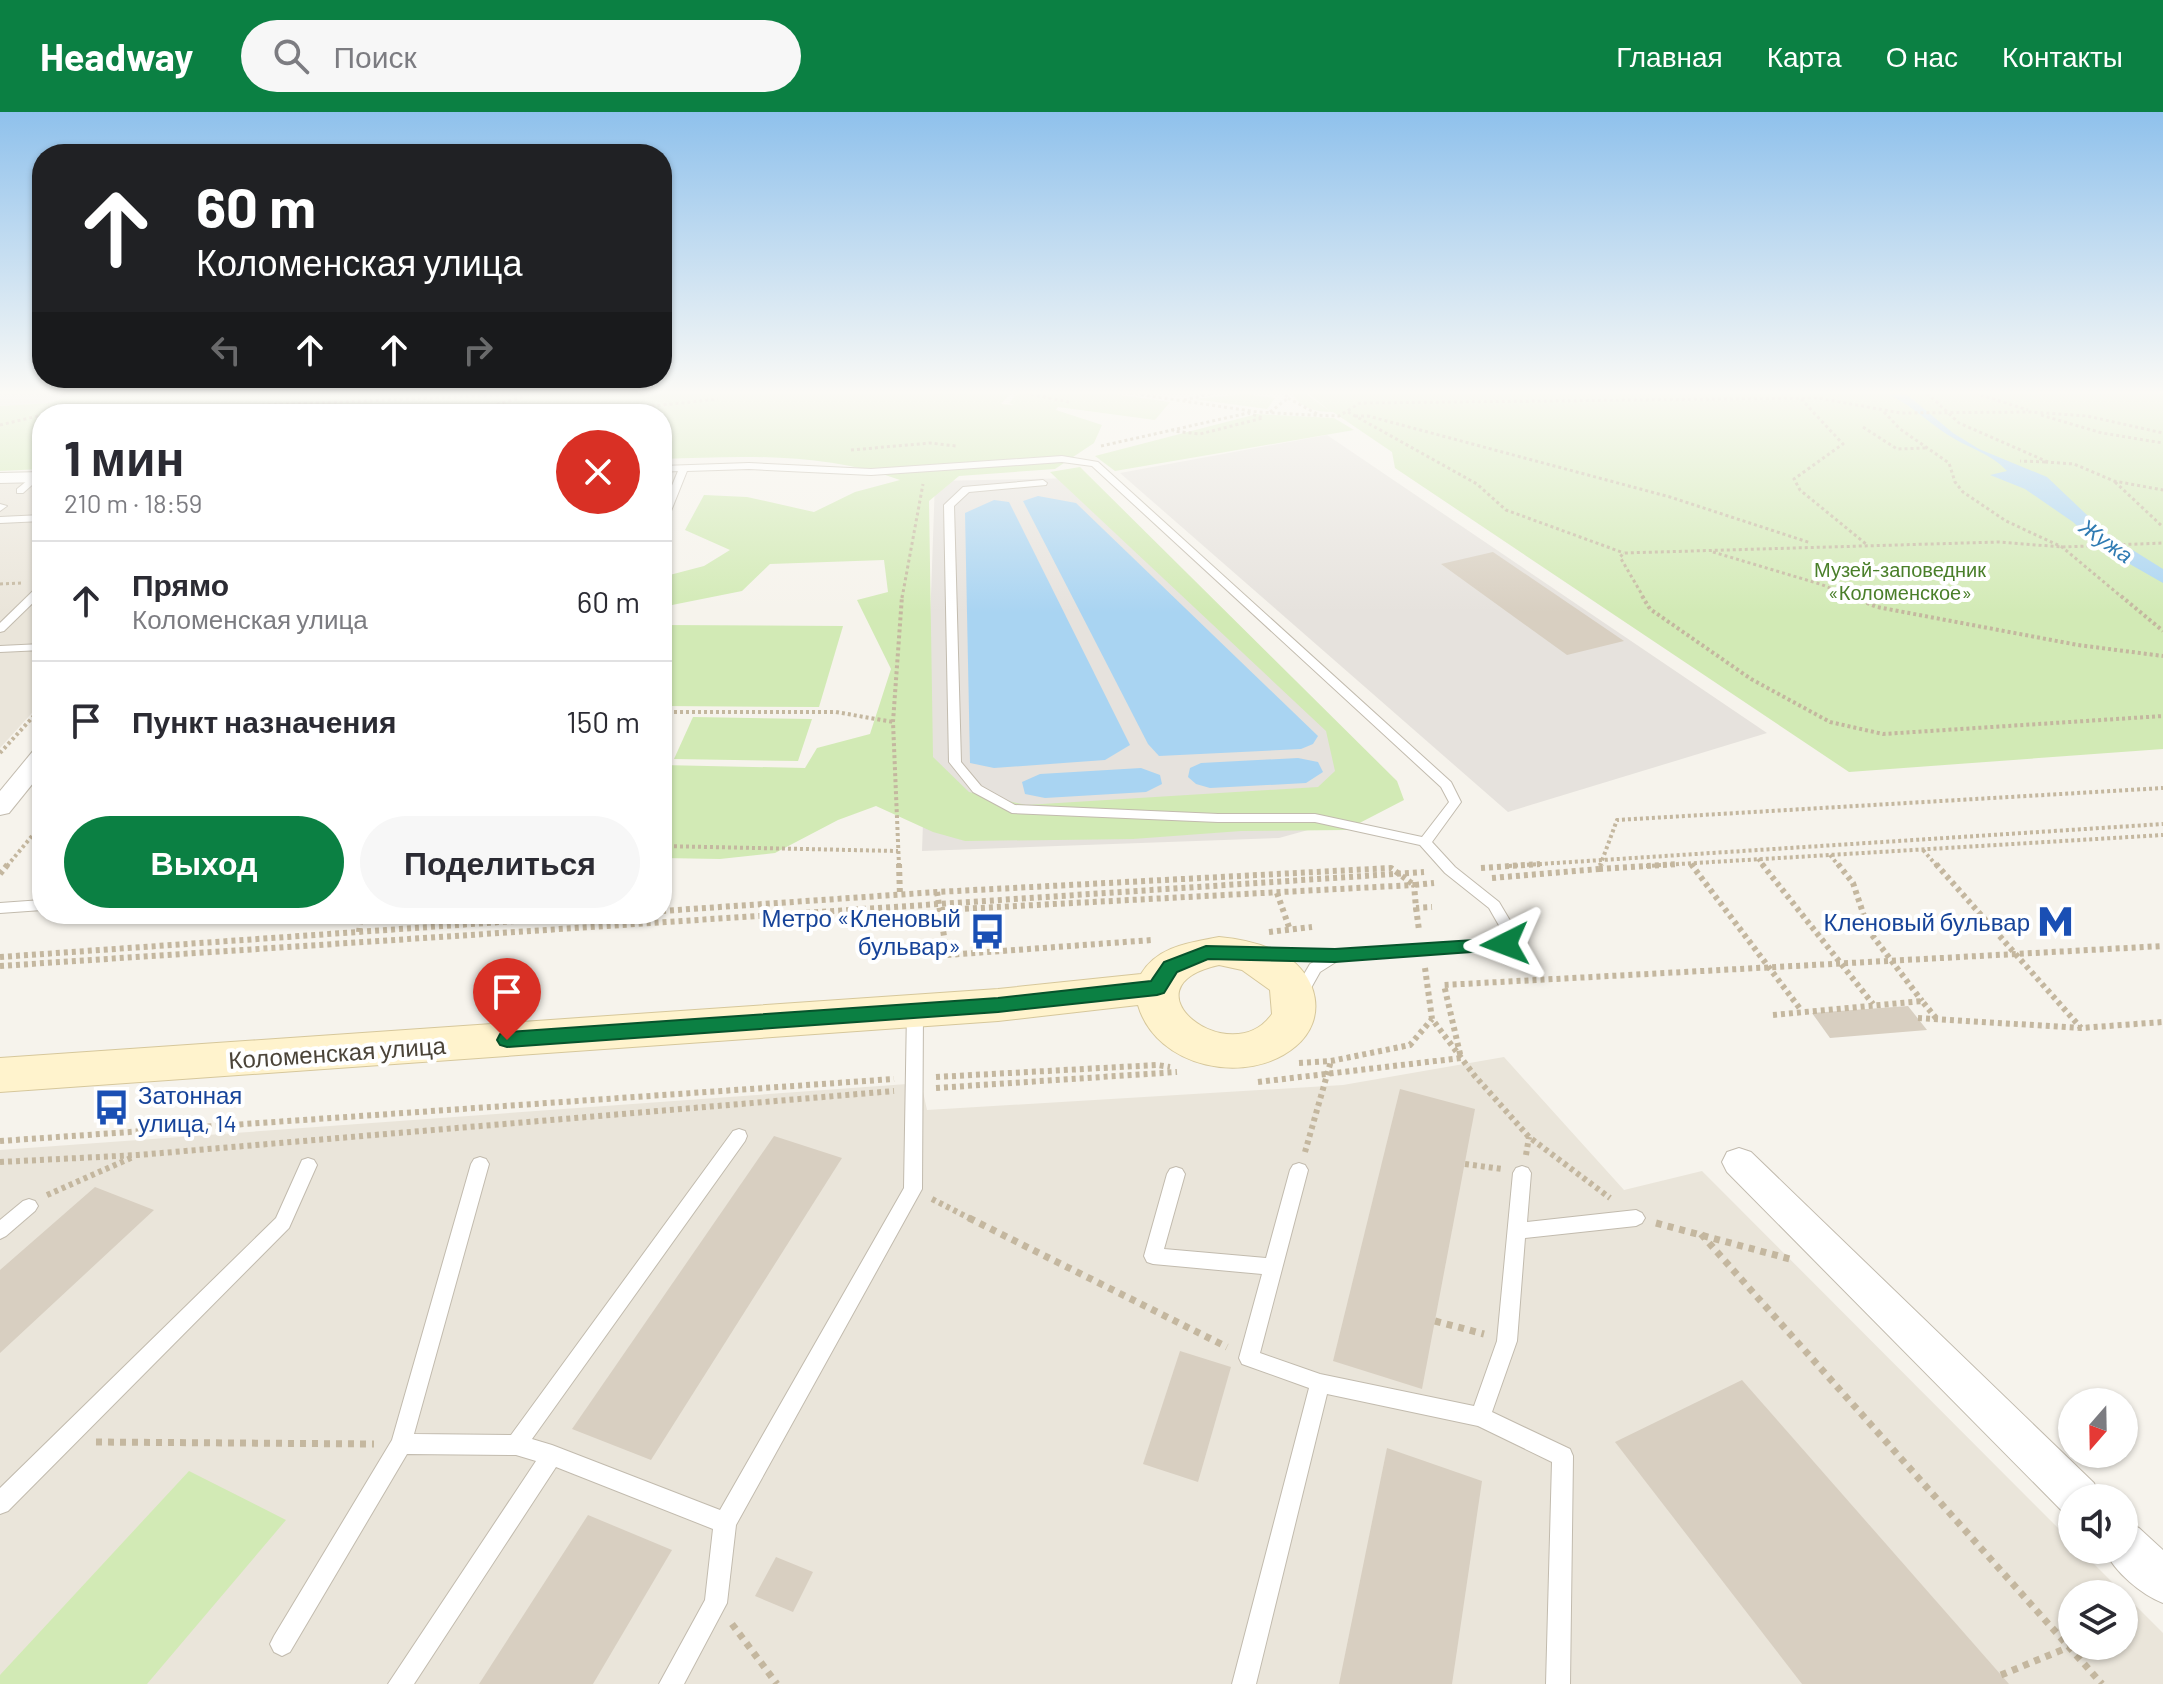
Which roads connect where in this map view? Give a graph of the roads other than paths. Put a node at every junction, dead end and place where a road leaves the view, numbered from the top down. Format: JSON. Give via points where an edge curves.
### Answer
{"nodes":[{"id":1,"x":737,"y":466,"type":"edge"},
{"id":2,"x":756,"y":466,"type":"edge"},
{"id":3,"x":964,"y":466,"type":"edge"},
{"id":4,"x":1097,"y":466,"type":"edge"},
{"id":5,"x":684,"y":468,"type":"junction"},
{"id":6,"x":672,"y":469,"type":"edge"},
{"id":7,"x":32,"y":477,"type":"edge"},
{"id":8,"x":0,"y":478,"type":"edge"},
{"id":9,"x":32,"y":482,"type":"edge"},
{"id":10,"x":1043,"y":483,"type":"dead end"},
{"id":11,"x":20,"y":491,"type":"dead end"},
{"id":12,"x":672,"y":497,"type":"edge"},
{"id":13,"x":32,"y":518,"type":"edge"},
{"id":14,"x":0,"y":520,"type":"edge"},
{"id":15,"x":32,"y":598,"type":"edge"},
{"id":16,"x":0,"y":629,"type":"edge"},
{"id":17,"x":32,"y":647,"type":"edge"},
{"id":18,"x":0,"y":649,"type":"edge"},
{"id":19,"x":32,"y":768,"type":"edge"},
{"id":20,"x":0,"y":807,"type":"edge"},
{"id":21,"x":1425,"y":842,"type":"junction"},
{"id":22,"x":32,"y":906,"type":"edge"},
{"id":23,"x":0,"y":908,"type":"edge"},
{"id":24,"x":1248,"y":943,"type":"junction"},
{"id":25,"x":1335,"y":955,"type":"junction"},
{"id":26,"x":1295,"y":1005,"type":"junction"},
{"id":27,"x":1162,"y":1006,"type":"junction"},
{"id":28,"x":915,"y":1010,"type":"junction"},
{"id":29,"x":0,"y":1075,"type":"edge"},
{"id":30,"x":739,"y":1136,"type":"dead end"},
{"id":31,"x":1739,"y":1162,"type":"dead end"},
{"id":32,"x":480,"y":1164,"type":"dead end"},
{"id":33,"x":308,"y":1165,"type":"dead end"},
{"id":34,"x":1299,"y":1170,"type":"road end"},
{"id":35,"x":1522,"y":1173,"type":"road end"},
{"id":36,"x":1176,"y":1174,"type":"dead end"},
{"id":37,"x":29,"y":1206,"type":"road end"},
{"id":38,"x":1636,"y":1218,"type":"road end"},
{"id":39,"x":0,"y":1231,"type":"edge"},
{"id":40,"x":1517,"y":1231,"type":"junction"},
{"id":41,"x":1273,"y":1267,"type":"junction"},
{"id":42,"x":1320,"y":1383,"type":"junction"},
{"id":43,"x":1480,"y":1417,"type":"junction"},
{"id":44,"x":401,"y":1444,"type":"junction"},
{"id":45,"x":516,"y":1445,"type":"junction"},
{"id":46,"x":552,"y":1455,"type":"junction"},
{"id":47,"x":2065,"y":1484,"type":"edge"},
{"id":48,"x":0,"y":1503,"type":"edge"},
{"id":49,"x":725,"y":1523,"type":"junction"},
{"id":50,"x":2138,"y":1557,"type":"edge"},
{"id":51,"x":2163,"y":1581,"type":"edge"},
{"id":52,"x":282,"y":1644,"type":"dead end"},
{"id":53,"x":400,"y":1684,"type":"edge"},
{"id":54,"x":671,"y":1684,"type":"edge"},
{"id":55,"x":1244,"y":1684,"type":"edge"},
{"id":56,"x":1558,"y":1684,"type":"edge"}],
"edges":[{"from":1,"to":5,"type":"lane"},
{"from":2,"to":3,"type":"lane","via":[[871,472]]},
{"from":4,"to":21,"type":"lane","via":[[1447,785],[1455,802]]},
{"from":5,"to":6,"type":"lane"},
{"from":5,"to":12,"type":"lane"},
{"from":7,"to":8,"type":"street"},
{"from":9,"to":11,"type":"lane"},
{"from":10,"to":21,"type":"lane","via":[[966,489],[949,505],[955,762],[977,789],[1012,809],[1315,818]]},
{"from":13,"to":14,"type":"lane"},
{"from":15,"to":16,"type":"lane"},
{"from":17,"to":18,"type":"lane"},
{"from":19,"to":20,"type":"street"},
{"from":21,"to":25,"type":"lane","via":[[1494,905],[1508,929],[1505,944]]},
{"from":22,"to":23,"type":"lane"},
{"from":24,"to":25,"type":"lane"},
{"from":24,"to":26,"type":"street","via":[[1260,960],[1282,975]]},
{"from":24,"to":27,"type":"street","via":[[1181,960],[1163,975]]},
{"from":25,"to":26,"type":"lane","via":[[1315,968]]},
{"from":26,"to":27,"type":"street","name":"Коломенская улица","via":[[1283,1033],[1247,1050],[1189,1041]]},
{"from":27,"to":28,"type":"street","name":"Коломенская улица","via":[[1056,1000]]},
{"from":28,"to":29,"type":"street","name":"Коломенская улица"},
{"from":28,"to":49,"type":"lane","via":[[913,1189]]},
{"from":30,"to":45,"type":"lane"},
{"from":31,"to":47,"type":"street"},
{"from":32,"to":44,"type":"lane"},
{"from":33,"to":48,"type":"lane","via":[[283,1223]]},
{"from":34,"to":41,"type":"lane"},
{"from":35,"to":40,"type":"lane"},
{"from":36,"to":41,"type":"lane","via":[[1153,1256]]},
{"from":37,"to":39,"type":"lane"},
{"from":38,"to":40,"type":"lane"},
{"from":40,"to":43,"type":"lane","via":[[1507,1341]]},
{"from":41,"to":42,"type":"lane","via":[[1249,1358]]},
{"from":42,"to":43,"type":"lane"},
{"from":42,"to":55,"type":"lane"},
{"from":43,"to":56,"type":"lane","via":[[1563,1456]]},
{"from":44,"to":45,"type":"lane"},
{"from":44,"to":52,"type":"lane"},
{"from":45,"to":46,"type":"lane"},
{"from":46,"to":49,"type":"lane"},
{"from":46,"to":53,"type":"lane"},
{"from":49,"to":54,"type":"lane","via":[[716,1603]]},
{"from":50,"to":51,"type":"street"}]}
